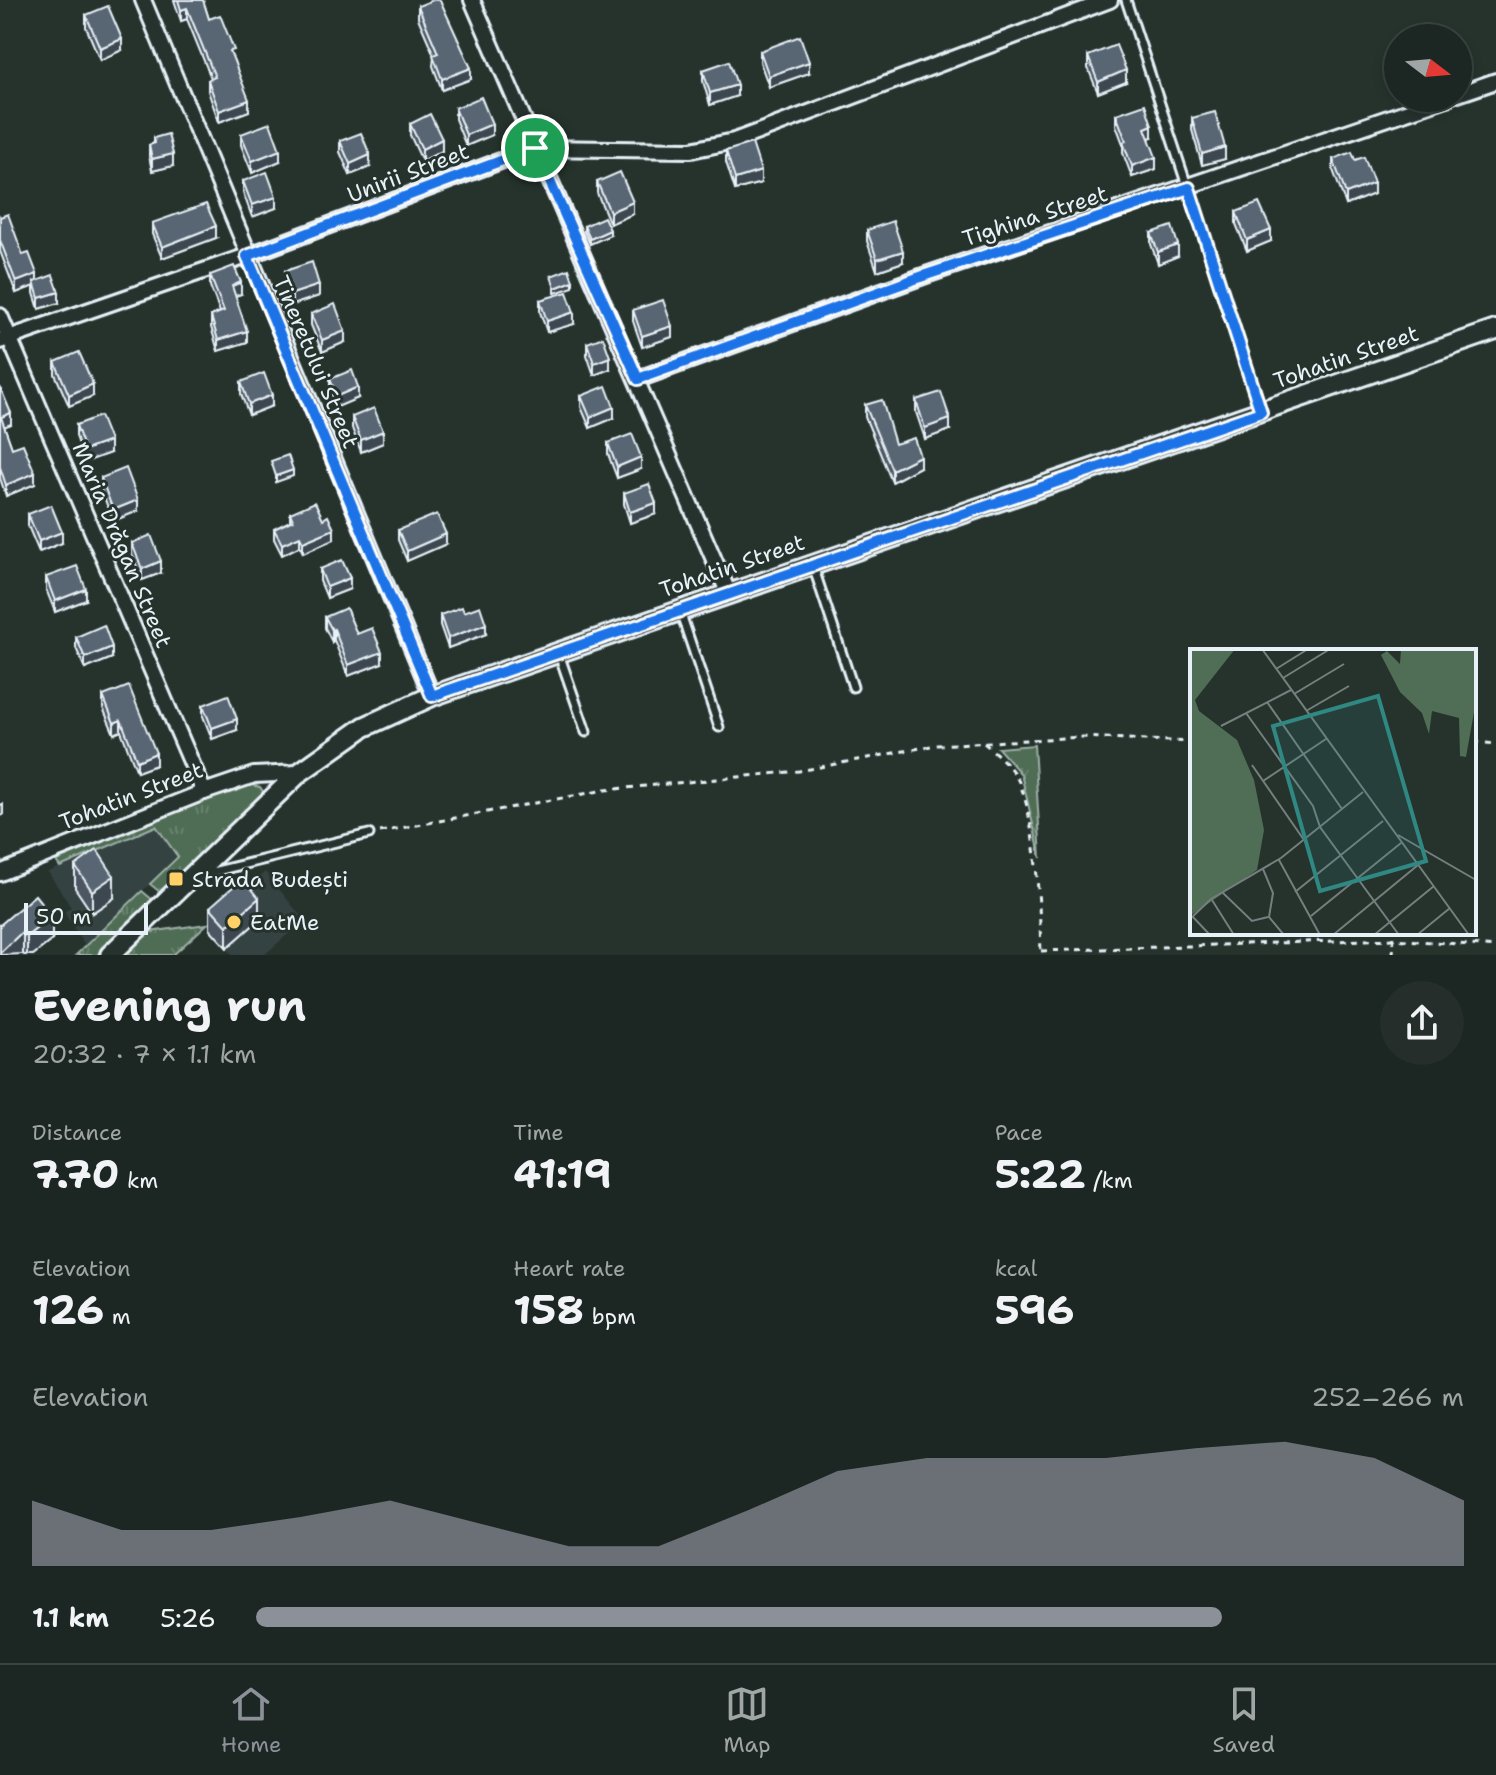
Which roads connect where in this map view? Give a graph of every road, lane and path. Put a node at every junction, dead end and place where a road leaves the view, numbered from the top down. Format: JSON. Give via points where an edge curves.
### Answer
{"nodes":[{"id":1,"x":143,"y":0,"type":"edge"},
{"id":2,"x":472,"y":0,"type":"edge"},
{"id":3,"x":1110,"y":0,"type":"edge"},
{"id":4,"x":1126,"y":0,"type":"edge"},
{"id":5,"x":1496,"y":81,"type":"edge"},
{"id":6,"x":1472,"y":89,"type":"edge"},
{"id":7,"x":1407,"y":112,"type":"edge"},
{"id":8,"x":535,"y":148,"type":"junction"},
{"id":9,"x":1189,"y":188,"type":"junction"},
{"id":10,"x":247,"y":256,"type":"junction"},
{"id":11,"x":0,"y":316,"type":"edge"},
{"id":12,"x":1496,"y":330,"type":"edge"},
{"id":13,"x":4,"y":339,"type":"edge"},
{"id":14,"x":638,"y":379,"type":"junction"},
{"id":15,"x":1261,"y":412,"type":"junction"},
{"id":16,"x":812,"y":563,"type":"junction"},
{"id":17,"x":728,"y":592,"type":"junction"},
{"id":18,"x":679,"y":609,"type":"junction"},
{"id":19,"x":558,"y":652,"type":"junction"},
{"id":20,"x":853,"y":687,"type":"dead end"},
{"id":21,"x":432,"y":696,"type":"junction"},
{"id":22,"x":719,"y":727,"type":"dead end"},
{"id":23,"x":586,"y":732,"type":"dead end"},
{"id":24,"x":1190,"y":742,"type":"edge"},
{"id":25,"x":1476,"y":742,"type":"edge"},
{"id":26,"x":984,"y":743,"type":"junction"},
{"id":27,"x":1496,"y":744,"type":"edge"},
{"id":28,"x":299,"y":773,"type":"junction"},
{"id":29,"x":204,"y":792,"type":"junction"},
{"id":30,"x":369,"y":834,"type":"joint"},
{"id":31,"x":0,"y":873,"type":"edge"},
{"id":32,"x":192,"y":877,"type":"junction"},
{"id":33,"x":1394,"y":935,"type":"edge"},
{"id":34,"x":1394,"y":939,"type":"junction"},
{"id":35,"x":1496,"y":947,"type":"edge"},
{"id":36,"x":1041,"y":953,"type":"edge"},
{"id":37,"x":110,"y":955,"type":"edge"},
{"id":38,"x":1393,"y":955,"type":"edge"}],
"edges":[{"from":1,"to":10,"type":"street","name":"Tineretului Street"},
{"from":2,"to":8,"type":"street"},
{"from":3,"to":8,"type":"street","name":"Unirii Street","via":[[734,141],[691,150]]},
{"from":4,"to":9,"type":"lane"},
{"from":5,"to":6,"type":"street"},
{"from":7,"to":9,"type":"street","name":"Tighina Street"},
{"from":8,"to":10,"type":"street","name":"Unirii Street"},
{"from":8,"to":14,"type":"street"},
{"from":9,"to":14,"type":"street","name":"Tighina Street"},
{"from":9,"to":15,"type":"lane"},
{"from":10,"to":13,"type":"street","name":"Unirii Street"},
{"from":10,"to":21,"type":"street","name":"Tineretului Street"},
{"from":11,"to":13,"type":"street","name":"Maria Drăgan Street"},
{"from":12,"to":15,"type":"street","name":"Tohatin Street"},
{"from":13,"to":29,"type":"street","name":"Maria Drăgan Street"},
{"from":14,"to":17,"type":"street"},
{"from":15,"to":16,"type":"street","name":"Tohatin Street"},
{"from":16,"to":17,"type":"street","name":"Tohatin Street"},
{"from":16,"to":20,"type":"lane"},
{"from":17,"to":18,"type":"street","name":"Tohatin Street"},
{"from":18,"to":19,"type":"street","name":"Tohatin Street"},
{"from":18,"to":22,"type":"lane"},
{"from":19,"to":21,"type":"street","name":"Tohatin Street"},
{"from":19,"to":23,"type":"lane"},
{"from":21,"to":28,"type":"street","name":"Tohatin Street","via":[[364,727]]},
{"from":24,"to":26,"type":"path","via":[[1082,737]]},
{"from":25,"to":27,"type":"path"},
{"from":26,"to":30,"type":"path","via":[[936,745],[799,771],[605,790]]},
{"from":26,"to":36,"type":"path","via":[[1019,781],[1032,851]]},
{"from":28,"to":29,"type":"street","name":"Tohatin Street","via":[[254,775]]},
{"from":28,"to":32,"type":"street"},
{"from":29,"to":31,"type":"street","name":"Tohatin Street"},
{"from":30,"to":32,"type":"lane"},
{"from":32,"to":37,"type":"street"},
{"from":33,"to":34,"type":"path"},
{"from":34,"to":35,"type":"path"},
{"from":34,"to":36,"type":"path"},
{"from":34,"to":38,"type":"path"}]}
